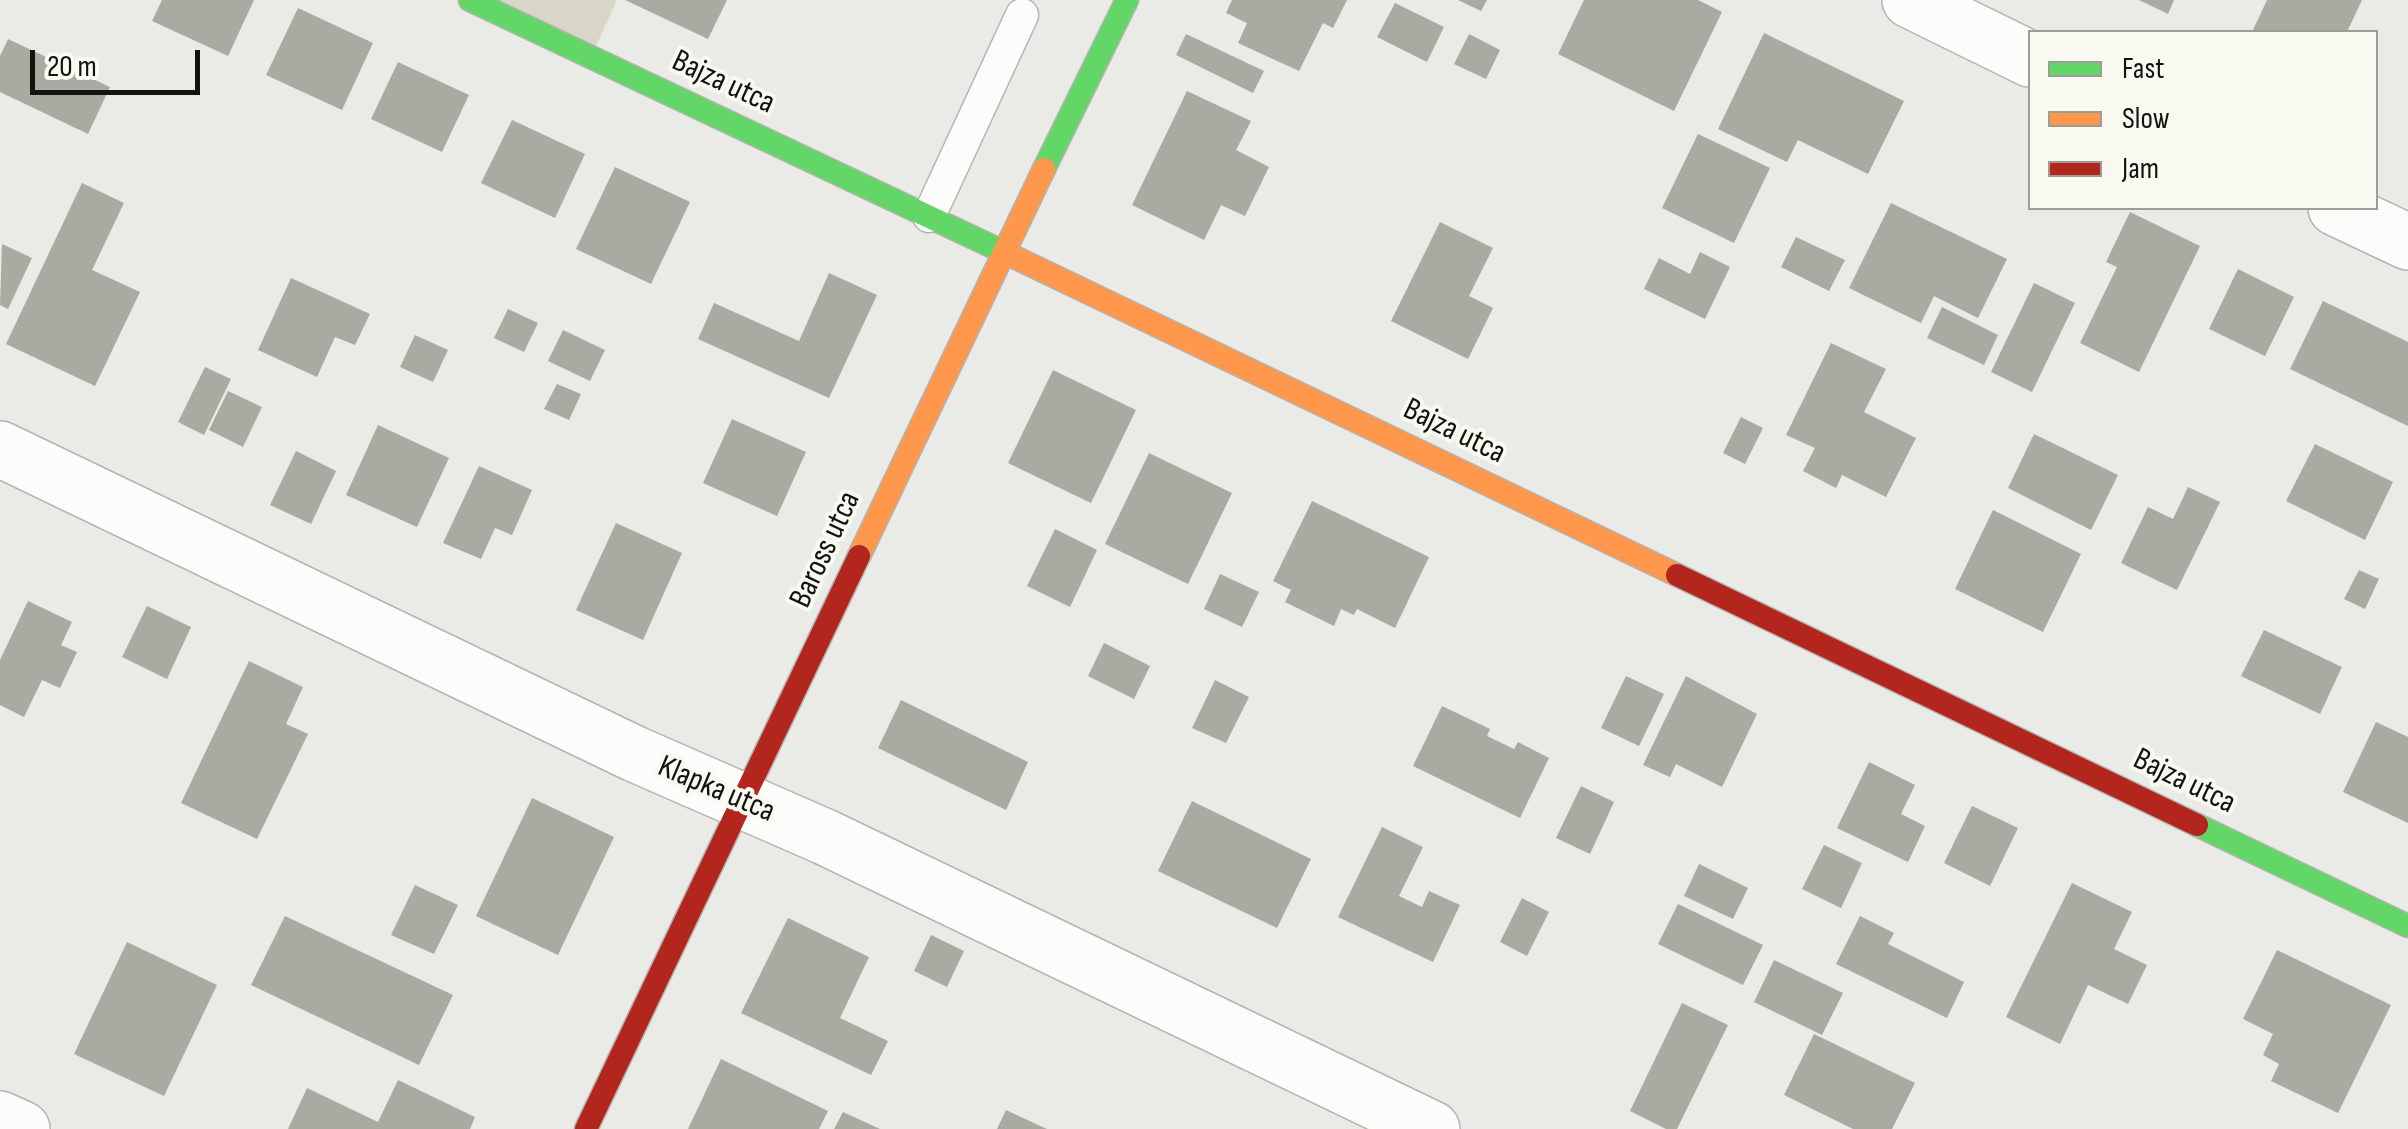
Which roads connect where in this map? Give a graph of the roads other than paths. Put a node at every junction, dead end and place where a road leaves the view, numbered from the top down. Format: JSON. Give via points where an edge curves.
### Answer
{"nodes":[{"id":1,"x":470,"y":0,"type":"edge"},
{"id":2,"x":1128,"y":0,"type":"edge"},
{"id":3,"x":1910,"y":0,"type":"edge"},
{"id":4,"x":1022,"y":15,"type":"dead end"},
{"id":5,"x":2028,"y":58,"type":"edge"},
{"id":6,"x":2340,"y":210,"type":"edge"},
{"id":7,"x":929,"y":216,"type":"junction"},
{"id":8,"x":2408,"y":242,"type":"edge"},
{"id":9,"x":1002,"y":250,"type":"junction"},
{"id":10,"x":0,"y":449,"type":"edge"},
{"id":11,"x":744,"y":802,"type":"junction"},
{"id":12,"x":2408,"y":926,"type":"edge"},
{"id":13,"x":0,"y":1119,"type":"edge"},
{"id":14,"x":22,"y":1129,"type":"edge"},
{"id":15,"x":586,"y":1129,"type":"edge"},
{"id":16,"x":1432,"y":1129,"type":"edge"}],
"edges":[{"from":1,"to":7,"type":"street","name":"Bajza utca"},
{"from":2,"to":9,"type":"street","name":"Baross utca"},
{"from":3,"to":5,"type":"street"},
{"from":4,"to":7,"type":"lane"},
{"from":6,"to":8,"type":"street"},
{"from":7,"to":9,"type":"street","name":"Bajza utca"},
{"from":9,"to":11,"type":"street","name":"Baross utca"},
{"from":9,"to":12,"type":"street","name":"Bajza utca"},
{"from":10,"to":11,"type":"street","name":"Klapka utca"},
{"from":11,"to":15,"type":"street","name":"Baross utca"},
{"from":11,"to":16,"type":"street","name":"Klapka utca"},
{"from":13,"to":14,"type":"street"}]}
